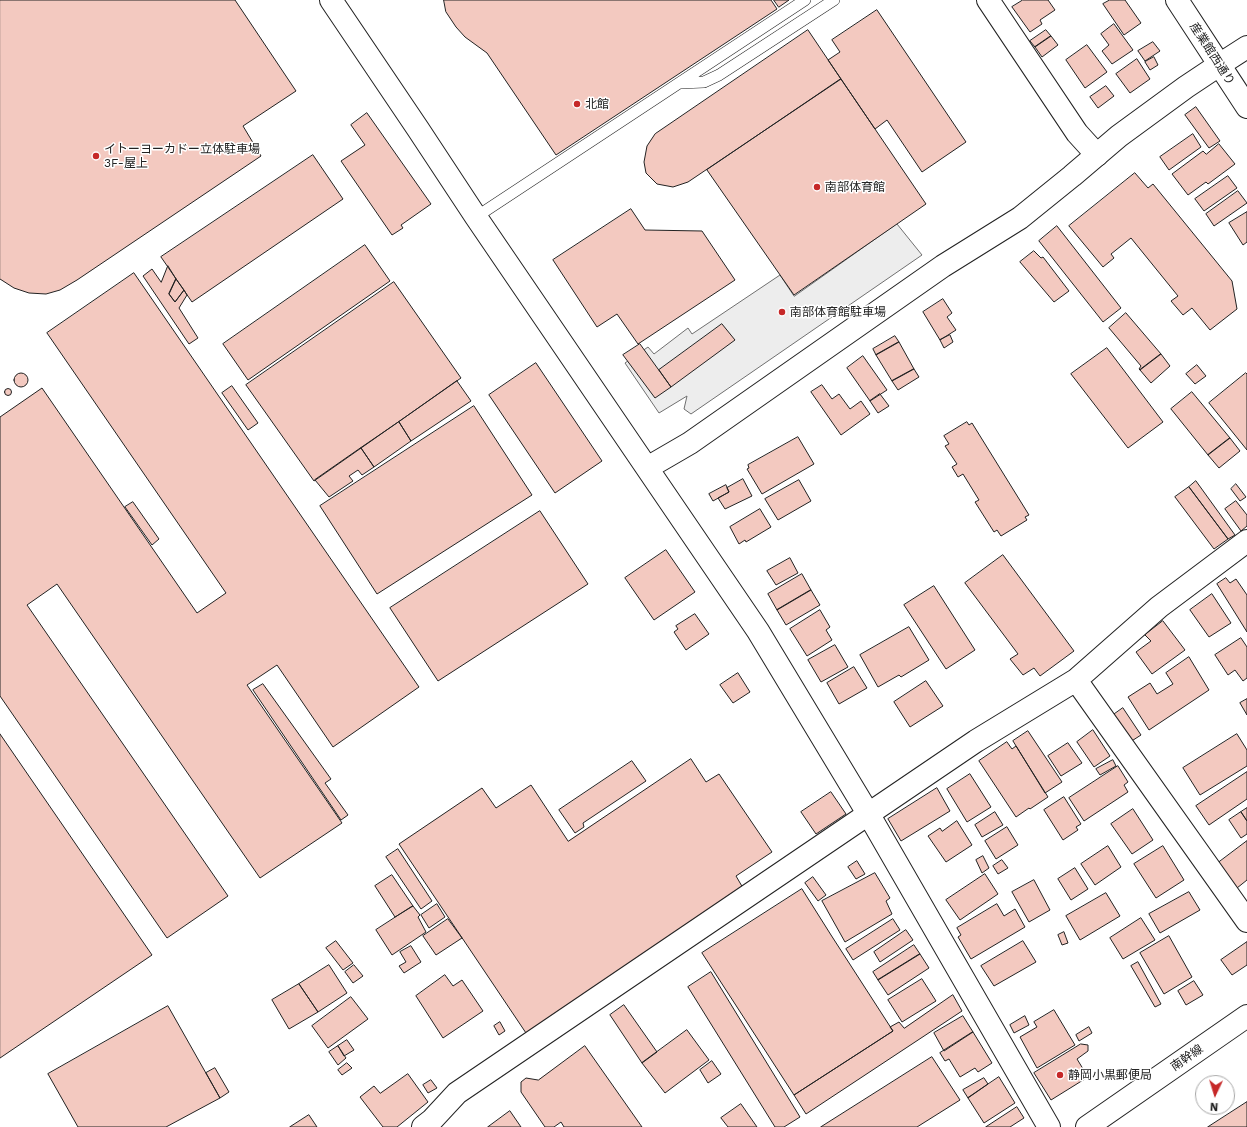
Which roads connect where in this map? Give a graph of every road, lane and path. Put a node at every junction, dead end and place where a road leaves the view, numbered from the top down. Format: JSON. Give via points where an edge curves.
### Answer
{"nodes":[{"id":1,"x":331,"y":0,"type":"edge"},
{"id":2,"x":806,"y":0,"type":"edge"},
{"id":3,"x":834,"y":0,"type":"edge"},
{"id":4,"x":988,"y":0,"type":"edge"},
{"id":5,"x":1177,"y":0,"type":"edge"},
{"id":6,"x":1247,"y":47,"type":"edge"},
{"id":7,"x":1219,"y":65,"type":"junction"},
{"id":8,"x":681,"y":83,"type":"junction"},
{"id":9,"x":1247,"y":107,"type":"edge"},
{"id":10,"x":1097,"y":155,"type":"junction"},
{"id":11,"x":476,"y":217,"type":"junction"},
{"id":12,"x":647,"y":468,"type":"junction"},
{"id":13,"x":1247,"y":541,"type":"edge"},
{"id":14,"x":1076,"y":680,"type":"junction"},
{"id":15,"x":869,"y":815,"type":"junction"},
{"id":16,"x":1247,"y":922,"type":"edge"},
{"id":17,"x":1247,"y":1016,"type":"edge"},
{"id":18,"x":430,"y":1125,"type":"edge"},
{"id":19,"x":1049,"y":1127,"type":"edge"},
{"id":20,"x":1087,"y":1127,"type":"edge"}],
"edges":[{"from":1,"to":11,"type":"street"},
{"from":2,"to":8,"type":"lane"},
{"from":3,"to":8,"type":"lane","via":[[719,75],[704,82]]},
{"from":4,"to":10,"type":"street","via":[[1077,133]]},
{"from":5,"to":7,"type":"street","name":"産業館西通り"},
{"from":6,"to":7,"type":"street"},
{"from":7,"to":9,"type":"street","name":"産業館西通り"},
{"from":7,"to":10,"type":"street","via":[[1119,136]]},
{"from":8,"to":11,"type":"lane"},
{"from":10,"to":12,"type":"street","via":[[1020,218],[943,266],[690,443]]},
{"from":11,"to":12,"type":"street"},
{"from":12,"to":15,"type":"street","via":[[758,631]]},
{"from":13,"to":14,"type":"street","via":[[1158,607]]},
{"from":14,"to":15,"type":"street","via":[[976,741]]},
{"from":14,"to":16,"type":"street"},
{"from":15,"to":18,"type":"street","via":[[457,1093]]},
{"from":15,"to":19,"type":"street"},
{"from":17,"to":20,"type":"street","name":"南幹線"}]}
